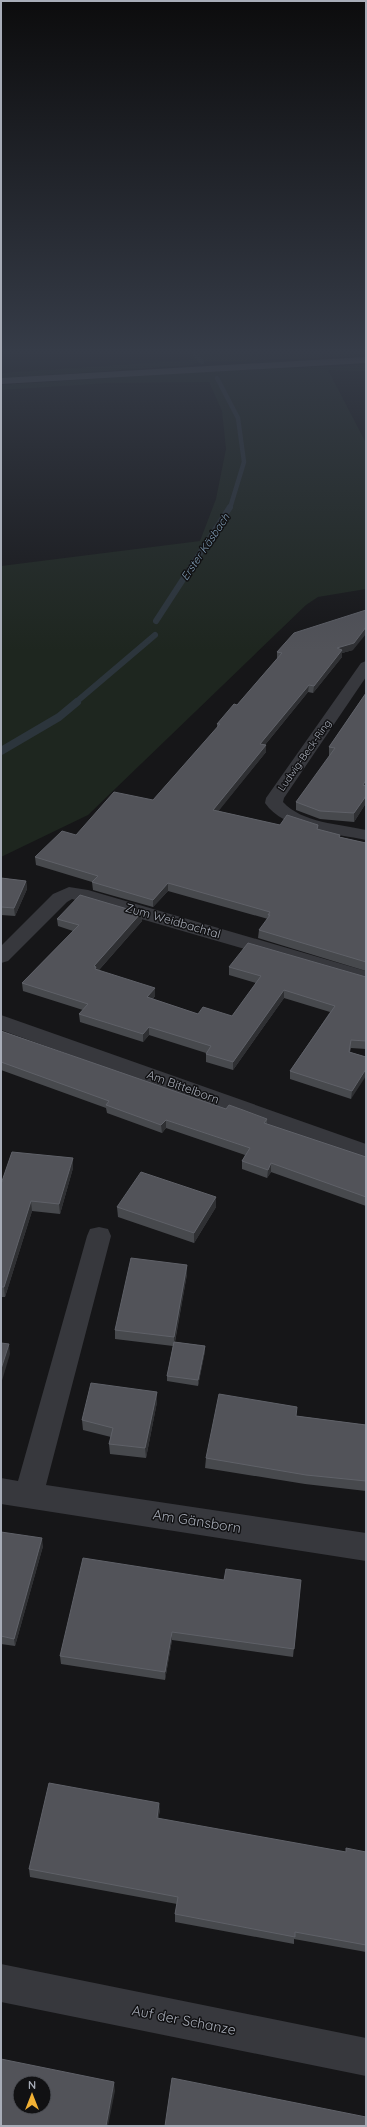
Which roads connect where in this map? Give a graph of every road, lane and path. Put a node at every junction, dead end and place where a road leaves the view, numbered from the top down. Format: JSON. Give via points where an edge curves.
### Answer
{"nodes":[{"id":1,"x":366,"y":666,"type":"edge"},
{"id":2,"x":366,"y":835,"type":"edge"},
{"id":3,"x":1,"y":957,"type":"edge"},
{"id":4,"x":366,"y":978,"type":"edge"},
{"id":5,"x":1,"y":1022,"type":"edge"},
{"id":6,"x":366,"y":1153,"type":"edge"},
{"id":7,"x":99,"y":1236,"type":"dead end"},
{"id":8,"x":15,"y":1493,"type":"edge"},
{"id":9,"x":366,"y":1547,"type":"edge"},
{"id":10,"x":1,"y":1983,"type":"edge"},
{"id":11,"x":366,"y":2057,"type":"edge"}],
"edges":[{"from":1,"to":2,"type":"street","name":"Ludwig-Beck-Ring","via":[[274,803],[277,809],[294,818]]},
{"from":3,"to":4,"type":"street","name":"Zum Weidbachtal","via":[[60,898],[69,893],[81,894]]},
{"from":5,"to":6,"type":"street","name":"Am Bittelborn"},
{"from":7,"to":8,"type":"street","name":"Am Gänsborn"},
{"from":8,"to":9,"type":"street","name":"Am Gänsborn"},
{"from":10,"to":11,"type":"street","name":"Auf der Schanze"}]}
